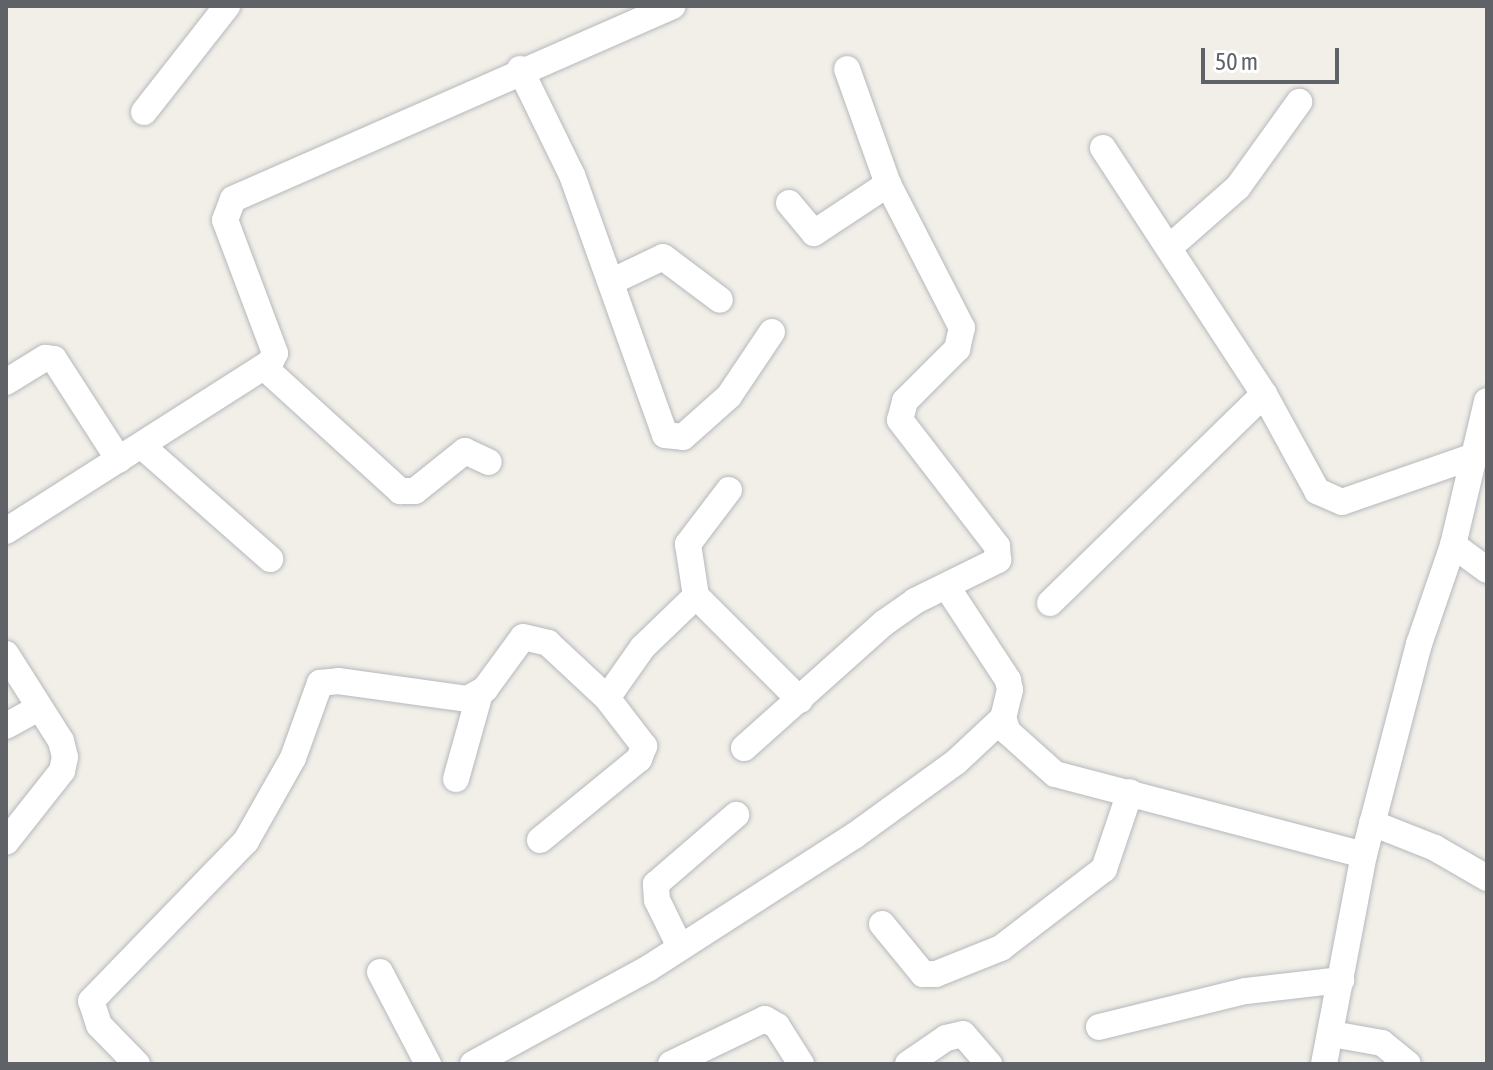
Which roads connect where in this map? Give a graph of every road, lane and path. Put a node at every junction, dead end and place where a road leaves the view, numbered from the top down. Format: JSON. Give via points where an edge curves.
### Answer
{"nodes":[{"id":1,"x":227,"y":6,"type":"edge"},
{"id":2,"x":672,"y":6,"type":"edge"},
{"id":3,"x":520,"y":69,"type":"junction"},
{"id":4,"x":847,"y":69,"type":"dead end"},
{"id":5,"x":1299,"y":102,"type":"dead end"},
{"id":6,"x":144,"y":112,"type":"dead end"},
{"id":7,"x":1103,"y":148,"type":"dead end"},
{"id":8,"x":888,"y":184,"type":"junction"},
{"id":9,"x":789,"y":203,"type":"dead end"},
{"id":10,"x":1171,"y":246,"type":"junction"},
{"id":11,"x":613,"y":281,"type":"junction"},
{"id":12,"x":720,"y":300,"type":"dead end"},
{"id":13,"x":772,"y":332,"type":"dead end"},
{"id":14,"x":265,"y":368,"type":"junction"},
{"id":15,"x":6,"y":382,"type":"edge"},
{"id":16,"x":1264,"y":394,"type":"junction"},
{"id":17,"x":1487,"y":401,"type":"edge"},
{"id":18,"x":142,"y":446,"type":"junction"},
{"id":19,"x":1477,"y":455,"type":"junction"},
{"id":20,"x":119,"y":460,"type":"junction"},
{"id":21,"x":489,"y":462,"type":"dead end"},
{"id":22,"x":729,"y":490,"type":"dead end"},
{"id":23,"x":6,"y":531,"type":"edge"},
{"id":24,"x":1453,"y":545,"type":"junction"},
{"id":25,"x":270,"y":559,"type":"dead end"},
{"id":26,"x":1487,"y":570,"type":"edge"},
{"id":27,"x":947,"y":587,"type":"junction"},
{"id":28,"x":696,"y":596,"type":"junction"},
{"id":29,"x":1050,"y":603,"type":"dead end"},
{"id":30,"x":6,"y":654,"type":"edge"},
{"id":31,"x":480,"y":693,"type":"junction"},
{"id":32,"x":607,"y":698,"type":"junction"},
{"id":33,"x":800,"y":700,"type":"junction"},
{"id":34,"x":38,"y":708,"type":"junction"},
{"id":35,"x":1003,"y":718,"type":"junction"},
{"id":36,"x":6,"y":726,"type":"edge"},
{"id":37,"x":744,"y":748,"type":"dead end"},
{"id":38,"x":456,"y":779,"type":"dead end"},
{"id":39,"x":1130,"y":792,"type":"junction"},
{"id":40,"x":736,"y":815,"type":"dead end"},
{"id":41,"x":1372,"y":823,"type":"junction"},
{"id":42,"x":540,"y":840,"type":"dead end"},
{"id":43,"x":6,"y":842,"type":"edge"},
{"id":44,"x":1364,"y":855,"type":"junction"},
{"id":45,"x":1487,"y":878,"type":"edge"},
{"id":46,"x":882,"y":924,"type":"dead end"},
{"id":47,"x":680,"y":947,"type":"junction"},
{"id":48,"x":380,"y":972,"type":"dead end"},
{"id":49,"x":1341,"y":980,"type":"junction"},
{"id":50,"x":1099,"y":1027,"type":"dead end"},
{"id":51,"x":1332,"y":1034,"type":"junction"},
{"id":52,"x":137,"y":1064,"type":"edge"},
{"id":53,"x":428,"y":1064,"type":"edge"},
{"id":54,"x":473,"y":1064,"type":"edge"},
{"id":55,"x":671,"y":1064,"type":"edge"},
{"id":56,"x":801,"y":1064,"type":"edge"},
{"id":57,"x":908,"y":1064,"type":"edge"},
{"id":58,"x":989,"y":1064,"type":"edge"},
{"id":59,"x":1324,"y":1064,"type":"edge"},
{"id":60,"x":1408,"y":1064,"type":"edge"}],
"edges":[{"from":1,"to":6,"type":"street"},
{"from":2,"to":3,"type":"street"},
{"from":3,"to":11,"type":"street","via":[[572,175]]},
{"from":3,"to":14,"type":"street","via":[[247,190],[227,206],[225,220],[275,353]]},
{"from":4,"to":8,"type":"street"},
{"from":5,"to":10,"type":"street","via":[[1238,187]]},
{"from":7,"to":10,"type":"street"},
{"from":8,"to":9,"type":"street","via":[[814,233]]},
{"from":8,"to":27,"type":"street","via":[[962,328],[957,349],[905,401],[900,420],[951,482],[999,554],[993,566]]},
{"from":10,"to":16,"type":"street"},
{"from":11,"to":12,"type":"street","via":[[642,271],[660,257]]},
{"from":11,"to":13,"type":"street","via":[[661,428],[671,438],[688,434],[729,396]]},
{"from":14,"to":18,"type":"street"},
{"from":14,"to":21,"type":"street","via":[[400,491],[415,491],[465,451]]},
{"from":15,"to":20,"type":"street","via":[[45,358],[54,359]]},
{"from":16,"to":19,"type":"street","via":[[1317,491],[1334,502]]},
{"from":16,"to":29,"type":"street"},
{"from":17,"to":19,"type":"street"},
{"from":18,"to":20,"type":"street"},
{"from":18,"to":25,"type":"street"},
{"from":19,"to":24,"type":"street"},
{"from":20,"to":23,"type":"street"},
{"from":22,"to":28,"type":"street","via":[[688,544]]},
{"from":24,"to":26,"type":"street"},
{"from":24,"to":41,"type":"street","via":[[1419,644]]},
{"from":27,"to":33,"type":"street","via":[[884,623]]},
{"from":27,"to":35,"type":"street","via":[[1008,680]]},
{"from":28,"to":32,"type":"street","via":[[643,647]]},
{"from":28,"to":33,"type":"street"},
{"from":30,"to":34,"type":"street"},
{"from":31,"to":32,"type":"street","via":[[515,644],[531,637],[548,643]]},
{"from":31,"to":38,"type":"street"},
{"from":31,"to":52,"type":"street","via":[[460,699],[338,681],[320,683],[293,758],[246,841],[91,1001],[99,1025]]},
{"from":32,"to":42,"type":"street","via":[[642,739],[643,753]]},
{"from":33,"to":37,"type":"street"},
{"from":34,"to":36,"type":"street"},
{"from":34,"to":43,"type":"street","via":[[61,741],[64,764]]},
{"from":35,"to":39,"type":"street","via":[[1008,732],[1055,774]]},
{"from":35,"to":47,"type":"street","via":[[956,762],[854,836]]},
{"from":39,"to":44,"type":"street"},
{"from":39,"to":46,"type":"street","via":[[1104,869],[1001,948],[936,974],[923,974]]},
{"from":40,"to":47,"type":"street","via":[[656,884],[657,900]]},
{"from":41,"to":44,"type":"street"},
{"from":41,"to":45,"type":"street","via":[[1435,848]]},
{"from":44,"to":49,"type":"street"},
{"from":47,"to":54,"type":"street"},
{"from":48,"to":53,"type":"street"},
{"from":49,"to":50,"type":"street","via":[[1246,991]]},
{"from":49,"to":51,"type":"street"},
{"from":51,"to":59,"type":"street"},
{"from":51,"to":60,"type":"street","via":[[1382,1043]]},
{"from":55,"to":56,"type":"street","via":[[765,1019],[777,1026]]},
{"from":57,"to":58,"type":"street","via":[[946,1038],[963,1034]]}]}
